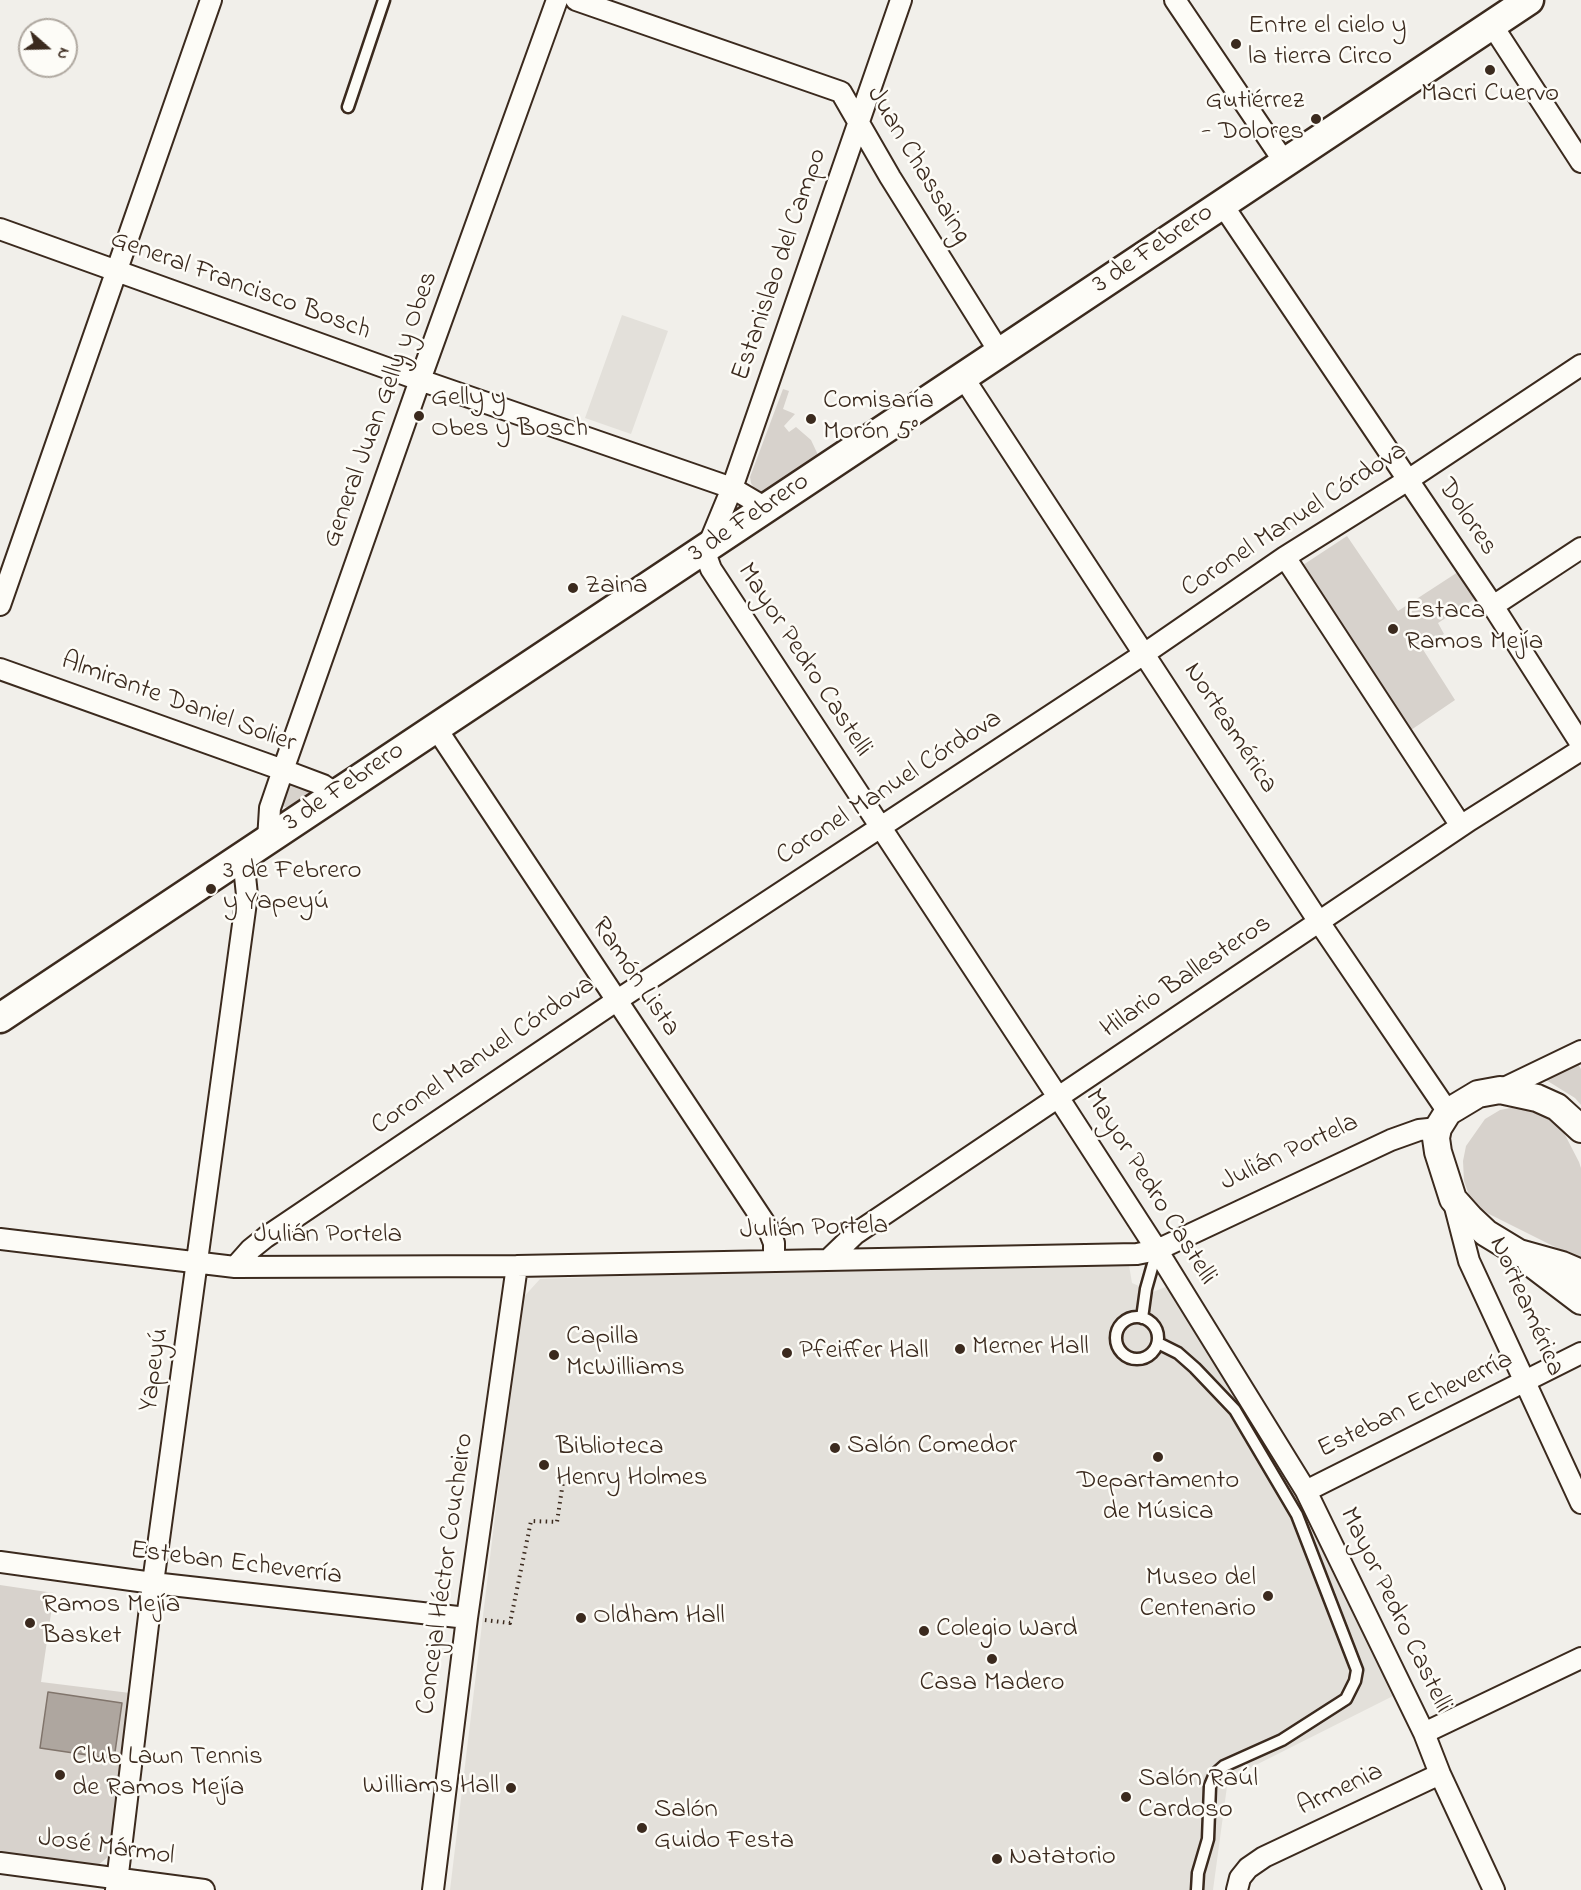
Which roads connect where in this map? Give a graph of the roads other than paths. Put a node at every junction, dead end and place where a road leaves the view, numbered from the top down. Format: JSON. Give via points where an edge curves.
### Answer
{"nodes":[{"id":1,"x":211,"y":0,"type":"edge"},
{"id":2,"x":384,"y":0,"type":"edge"},
{"id":3,"x":557,"y":0,"type":"edge"},
{"id":4,"x":576,"y":0,"type":"edge"},
{"id":5,"x":901,"y":0,"type":"edge"},
{"id":6,"x":1175,"y":0,"type":"edge"},
{"id":7,"x":1529,"y":0,"type":"edge"},
{"id":8,"x":1492,"y":25,"type":"junction"},
{"id":9,"x":348,"y":107,"type":"dead end"},
{"id":10,"x":859,"y":122,"type":"junction"},
{"id":11,"x":1581,"y":162,"type":"edge"},
{"id":12,"x":1285,"y":163,"type":"junction"},
{"id":13,"x":1222,"y":204,"type":"junction"},
{"id":14,"x":0,"y":229,"type":"edge"},
{"id":15,"x":115,"y":272,"type":"junction"},
{"id":16,"x":1000,"y":353,"type":"junction"},
{"id":17,"x":1581,"y":365,"type":"edge"},
{"id":18,"x":963,"y":377,"type":"junction"},
{"id":19,"x":420,"y":380,"type":"junction"},
{"id":20,"x":1408,"y":480,"type":"junction"},
{"id":21,"x":732,"y":488,"type":"junction"},
{"id":22,"x":766,"y":508,"type":"junction"},
{"id":23,"x":708,"y":546,"type":"junction"},
{"id":24,"x":1581,"y":549,"type":"edge"},
{"id":25,"x":1285,"y":557,"type":"junction"},
{"id":26,"x":0,"y":605,"type":"edge"},
{"id":27,"x":1493,"y":606,"type":"junction"},
{"id":28,"x":1144,"y":654,"type":"junction"},
{"id":29,"x":0,"y":669,"type":"edge"},
{"id":30,"x":436,"y":728,"type":"junction"},
{"id":31,"x":1581,"y":744,"type":"edge"},
{"id":32,"x":1581,"y":750,"type":"edge"},
{"id":33,"x":283,"y":770,"type":"junction"},
{"id":34,"x":336,"y":794,"type":"junction"},
{"id":35,"x":1461,"y":826,"type":"junction"},
{"id":36,"x":880,"y":827,"type":"junction"},
{"id":37,"x":268,"y":840,"type":"junction"},
{"id":38,"x":240,"y":859,"type":"junction"},
{"id":39,"x":1319,"y":922,"type":"junction"},
{"id":40,"x":616,"y":1001,"type":"junction"},
{"id":41,"x":0,"y":1018,"type":"edge"},
{"id":42,"x":1581,"y":1051,"type":"edge"},
{"id":43,"x":1500,"y":1090,"type":"junction"},
{"id":44,"x":1058,"y":1097,"type":"junction"},
{"id":45,"x":1443,"y":1120,"type":"junction"},
{"id":46,"x":1579,"y":1132,"type":"edge"},
{"id":47,"x":1453,"y":1199,"type":"junction"},
{"id":48,"x":0,"y":1239,"type":"edge"},
{"id":49,"x":1157,"y":1250,"type":"junction"},
{"id":50,"x":1519,"y":1253,"type":"junction"},
{"id":51,"x":830,"y":1258,"type":"junction"},
{"id":52,"x":774,"y":1261,"type":"junction"},
{"id":53,"x":198,"y":1264,"type":"junction"},
{"id":54,"x":518,"y":1266,"type":"junction"},
{"id":55,"x":235,"y":1267,"type":"junction"},
{"id":56,"x":1581,"y":1273,"type":"edge"},
{"id":57,"x":1581,"y":1301,"type":"edge"},
{"id":58,"x":1142,"y":1318,"type":"junction"},
{"id":59,"x":1158,"y":1343,"type":"junction"},
{"id":60,"x":1581,"y":1353,"type":"edge"},
{"id":61,"x":1525,"y":1382,"type":"junction"},
{"id":62,"x":1306,"y":1491,"type":"junction"},
{"id":63,"x":1581,"y":1503,"type":"edge"},
{"id":64,"x":0,"y":1562,"type":"edge"},
{"id":65,"x":153,"y":1583,"type":"junction"},
{"id":66,"x":467,"y":1618,"type":"junction"},
{"id":67,"x":1581,"y":1658,"type":"edge"},
{"id":68,"x":1424,"y":1732,"type":"junction"},
{"id":69,"x":1440,"y":1774,"type":"junction"},
{"id":70,"x":0,"y":1863,"type":"edge"},
{"id":71,"x":117,"y":1884,"type":"edge"},
{"id":72,"x":204,"y":1890,"type":"edge"},
{"id":73,"x":434,"y":1890,"type":"edge"},
{"id":74,"x":1197,"y":1890,"type":"edge"},
{"id":75,"x":1237,"y":1890,"type":"edge"},
{"id":76,"x":1494,"y":1890,"type":"edge"}],
"edges":[{"from":1,"to":15,"type":"street"},
{"from":2,"to":9,"type":"lane"},
{"from":3,"to":19,"type":"street","name":"General Juan Gelly y Obes"},
{"from":4,"to":10,"type":"street","name":"Juan Chassaing","via":[[842,92]]},
{"from":5,"to":10,"type":"street","name":"Estanislao del Campo"},
{"from":6,"to":12,"type":"street"},
{"from":7,"to":8,"type":"main road","name":"3 de Febrero"},
{"from":8,"to":11,"type":"street"},
{"from":8,"to":12,"type":"main road","name":"3 de Febrero"},
{"from":10,"to":16,"type":"street","name":"Juan Chassaing"},
{"from":10,"to":21,"type":"street","name":"Estanislao del Campo"},
{"from":12,"to":13,"type":"main road","name":"3 de Febrero"},
{"from":13,"to":16,"type":"main road","name":"3 de Febrero"},
{"from":13,"to":20,"type":"street","name":"Dolores"},
{"from":14,"to":15,"type":"street","name":"General Francisco Bosch"},
{"from":15,"to":19,"type":"street","name":"General Francisco Bosch"},
{"from":15,"to":26,"type":"street"},
{"from":16,"to":18,"type":"main road","name":"3 de Febrero"},
{"from":17,"to":20,"type":"street","name":"Coronel Manuel Córdova"},
{"from":18,"to":22,"type":"main road","name":"3 de Febrero"},
{"from":18,"to":28,"type":"street","name":"Norteamérica"},
{"from":19,"to":21,"type":"street","name":"General Francisco Bosch"},
{"from":19,"to":33,"type":"street","name":"General Juan Gelly y Obes"},
{"from":20,"to":25,"type":"street","name":"Coronel Manuel Córdova"},
{"from":20,"to":27,"type":"street","name":"Dolores"},
{"from":21,"to":22,"type":"street","name":"General Francisco Bosch"},
{"from":21,"to":23,"type":"street","name":"Estanislao del Campo"},
{"from":22,"to":23,"type":"main road","name":"3 de Febrero"},
{"from":23,"to":30,"type":"main road","name":"3 de Febrero"},
{"from":23,"to":36,"type":"street","name":"Mayor Pedro Castelli","via":[[711,569]]},
{"from":24,"to":27,"type":"street"},
{"from":25,"to":28,"type":"street","name":"Coronel Manuel Córdova"},
{"from":25,"to":35,"type":"street"},
{"from":27,"to":31,"type":"street","name":"Dolores"},
{"from":28,"to":36,"type":"street","name":"Coronel Manuel Córdova"},
{"from":28,"to":39,"type":"street","name":"Norteamérica"},
{"from":29,"to":33,"type":"street","name":"Almirante Daniel Solier"},
{"from":30,"to":34,"type":"main road","name":"3 de Febrero"},
{"from":30,"to":40,"type":"street","name":"Ramón Lista"},
{"from":32,"to":35,"type":"street","name":"Hilario Ballesteros"},
{"from":33,"to":34,"type":"street","name":"Almirante Daniel Solier"},
{"from":33,"to":37,"type":"street","name":"General Juan Gelly y Obes","via":[[270,808]]},
{"from":34,"to":37,"type":"main road","name":"3 de Febrero"},
{"from":35,"to":39,"type":"street","name":"Hilario Ballesteros"},
{"from":36,"to":40,"type":"street","name":"Coronel Manuel Córdova"},
{"from":36,"to":44,"type":"street","name":"Mayor Pedro Castelli"},
{"from":37,"to":38,"type":"main road","name":"3 de Febrero"},
{"from":38,"to":41,"type":"main road","name":"3 de Febrero"},
{"from":38,"to":53,"type":"street","name":"Yapeyú","via":[[247,895]]},
{"from":39,"to":44,"type":"street","name":"Hilario Ballesteros"},
{"from":39,"to":45,"type":"street","name":"Norteamérica"},
{"from":40,"to":52,"type":"street","name":"Ramón Lista","via":[[768,1228],[774,1243]]},
{"from":40,"to":55,"type":"street","name":"Coronel Manuel Córdova","via":[[266,1237]]},
{"from":42,"to":43,"type":"street","name":"Julián Portela"},
{"from":43,"to":45,"type":"street","name":"Julián Portela","via":[[1478,1094]]},
{"from":43,"to":46,"type":"street","via":[[1557,1107]]},
{"from":44,"to":49,"type":"street","name":"Mayor Pedro Castelli"},
{"from":44,"to":51,"type":"street","name":"Hilario Ballesteros","via":[[855,1234]]},
{"from":45,"to":47,"type":"street","name":"Norteamérica","via":[[1436,1138]]},
{"from":45,"to":49,"type":"street","name":"Julián Portela","via":[[1390,1140]]},
{"from":47,"to":50,"type":"street","via":[[1486,1233]]},
{"from":47,"to":61,"type":"street","name":"Norteamérica","via":[[1469,1261]]},
{"from":48,"to":53,"type":"street","name":"Julián Portela"},
{"from":49,"to":51,"type":"street","name":"Julián Portela","via":[[1137,1254]]},
{"from":49,"to":58,"type":"lane"},
{"from":49,"to":62,"type":"street","name":"Mayor Pedro Castelli"},
{"from":50,"to":56,"type":"street"},
{"from":50,"to":57,"type":"street"},
{"from":51,"to":52,"type":"street","name":"Julián Portela"},
{"from":52,"to":54,"type":"street","name":"Julián Portela"},
{"from":53,"to":55,"type":"street","name":"Julián Portela"},
{"from":53,"to":65,"type":"street","name":"Yapeyú"},
{"from":54,"to":55,"type":"street","name":"Julián Portela"},
{"from":54,"to":66,"type":"street","name":"Concejal Héctor Coucheiro"},
{"from":58,"to":59,"type":"lane","via":[[1158,1330]]},
{"from":58,"to":59,"type":"lane","via":[[1131,1317],[1117,1329],[1115,1338],[1121,1353],[1138,1360],[1149,1356]]},
{"from":59,"to":74,"type":"lane","via":[[1178,1353],[1235,1410],[1297,1515],[1357,1670],[1347,1699],[1282,1740],[1224,1766],[1215,1774],[1210,1786],[1208,1839]]},
{"from":60,"to":61,"type":"street","name":"Esteban Echeverría"},
{"from":61,"to":62,"type":"street","name":"Esteban Echeverría"},
{"from":61,"to":63,"type":"street","name":"Norteamérica"},
{"from":62,"to":68,"type":"street","name":"Mayor Pedro Castelli"},
{"from":64,"to":65,"type":"street","name":"Esteban Echeverría"},
{"from":65,"to":66,"type":"street","name":"Esteban Echeverría"},
{"from":65,"to":71,"type":"street","name":"Yapeyú"},
{"from":66,"to":73,"type":"street","name":"Concejal Héctor Coucheiro"},
{"from":67,"to":68,"type":"street"},
{"from":68,"to":69,"type":"street","name":"Mayor Pedro Castelli"},
{"from":69,"to":75,"type":"street","name":"Armenia","via":[[1264,1857],[1248,1868]]},
{"from":69,"to":76,"type":"street","name":"Mayor Pedro Castelli"},
{"from":70,"to":71,"type":"street","name":"José Mármol"},
{"from":71,"to":72,"type":"street","name":"José Mármol"}]}
